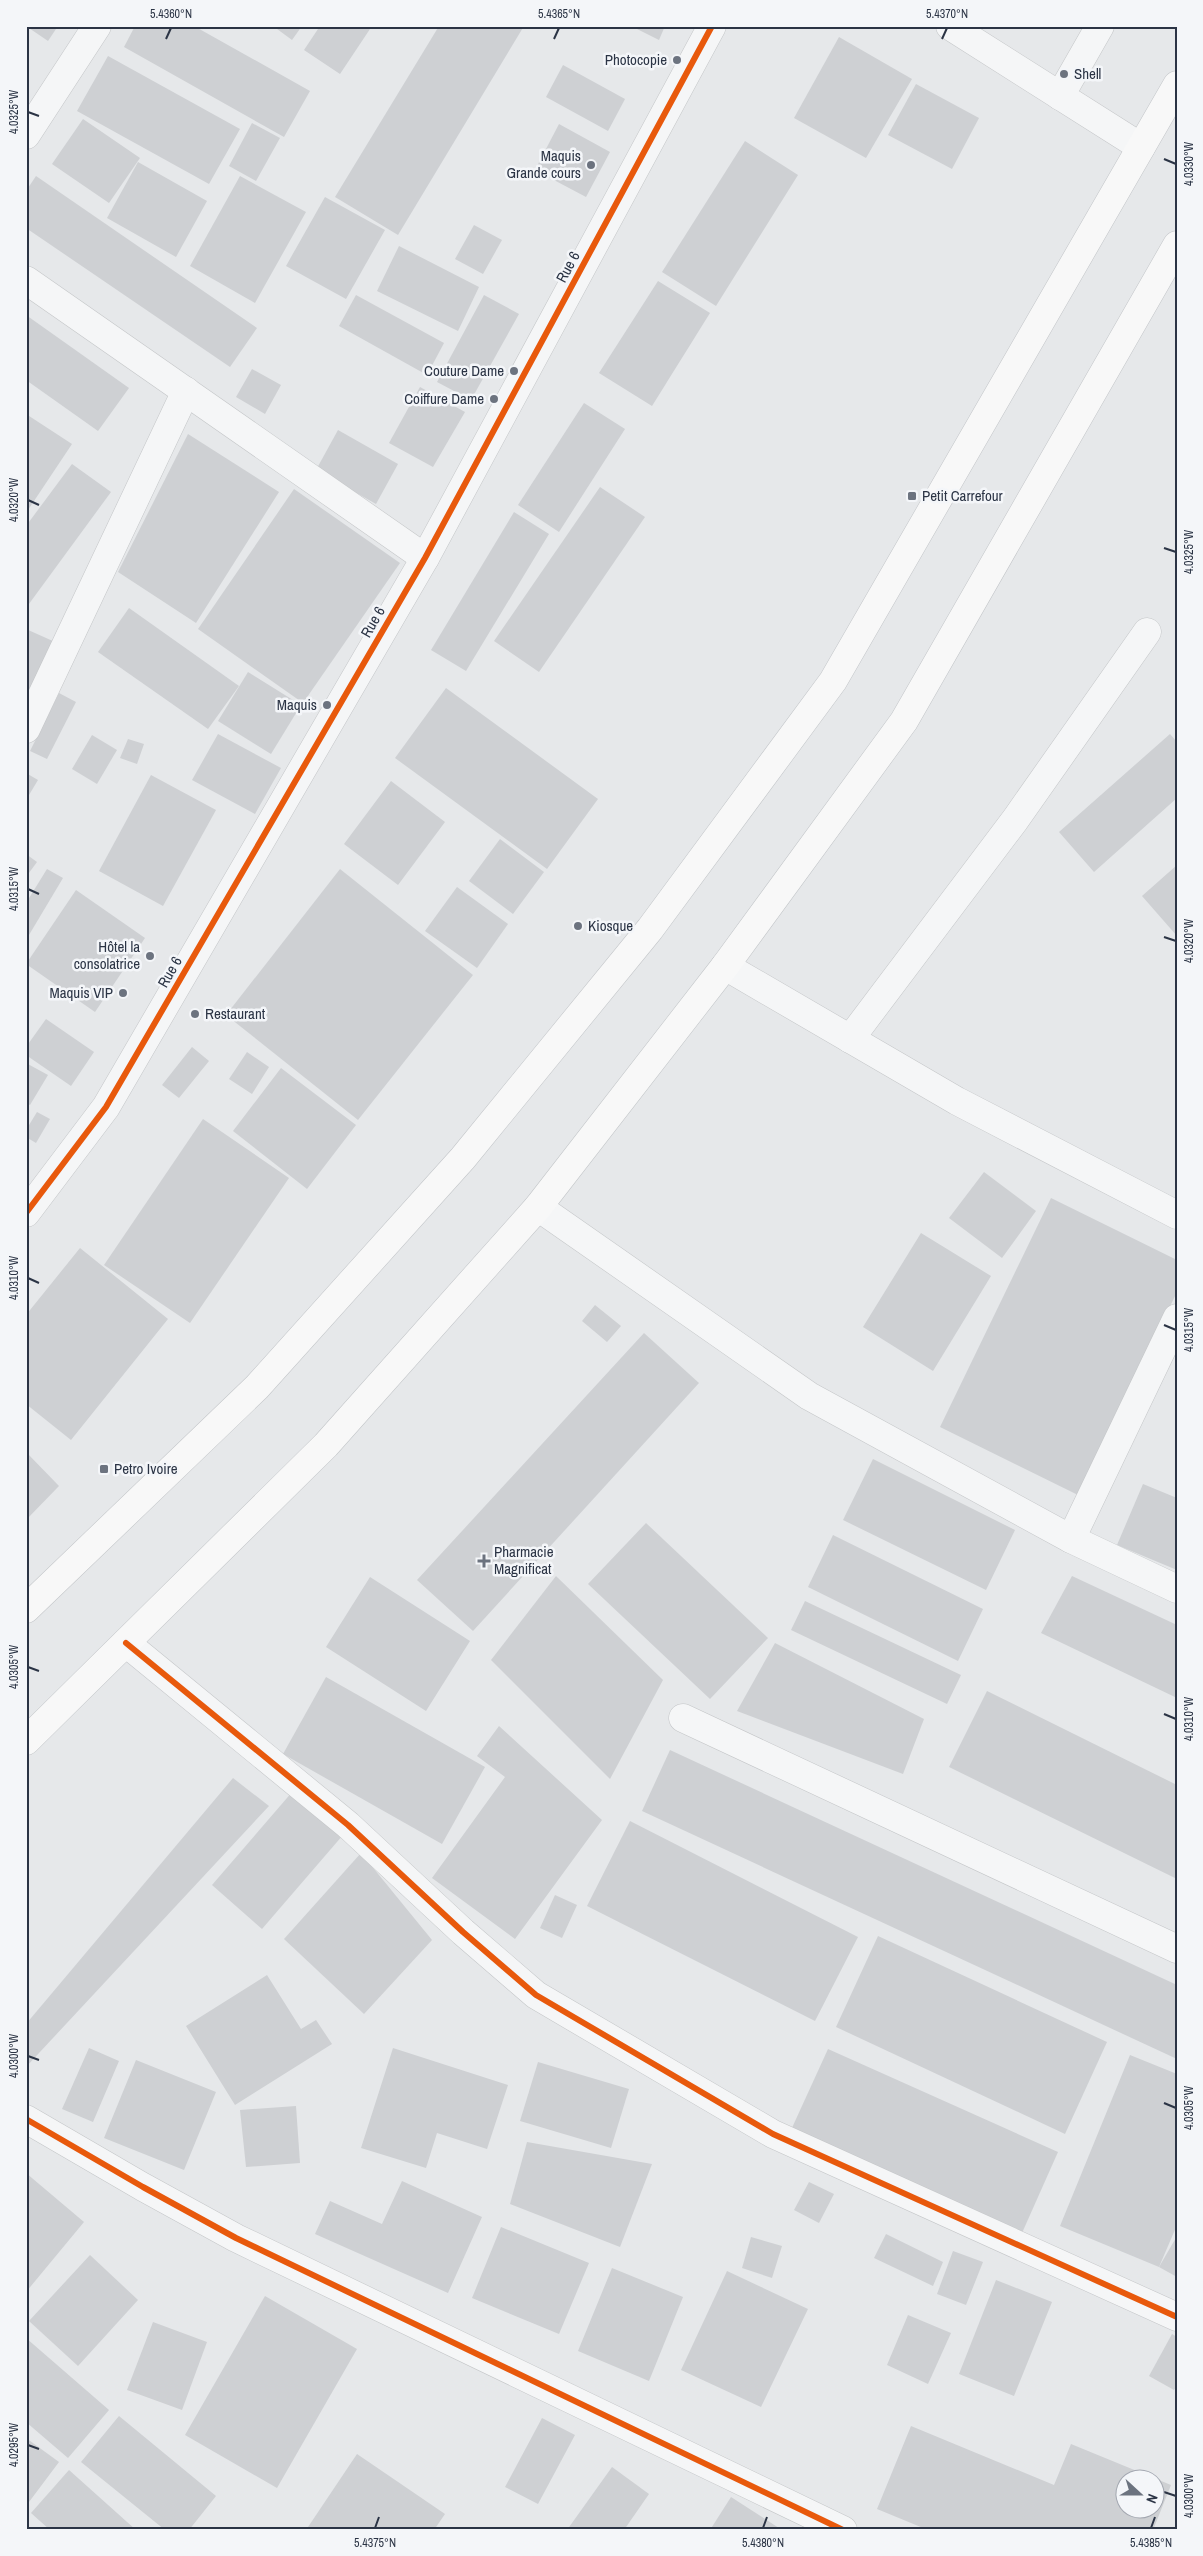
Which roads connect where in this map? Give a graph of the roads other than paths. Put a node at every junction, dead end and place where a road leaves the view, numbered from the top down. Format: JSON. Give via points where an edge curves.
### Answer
{"nodes":[{"id":1,"x":97,"y":26,"type":"edge"},
{"id":2,"x":712,"y":26,"type":"edge"},
{"id":3,"x":950,"y":26,"type":"edge"},
{"id":4,"x":1100,"y":26,"type":"edge"},
{"id":5,"x":1177,"y":85,"type":"edge"},
{"id":6,"x":1060,"y":96,"type":"junction"},
{"id":7,"x":26,"y":135,"type":"edge"},
{"id":8,"x":1141,"y":147,"type":"junction"},
{"id":9,"x":1177,"y":245,"type":"edge"},
{"id":10,"x":26,"y":280,"type":"edge"},
{"id":11,"x":186,"y":391,"type":"junction"},
{"id":12,"x":425,"y":558,"type":"junction"},
{"id":13,"x":1147,"y":632,"type":"dead end"},
{"id":14,"x":26,"y":730,"type":"edge"},
{"id":15,"x":726,"y":966,"type":"junction"},
{"id":16,"x":850,"y":1039,"type":"junction"},
{"id":17,"x":538,"y":1207,"type":"junction"},
{"id":18,"x":26,"y":1212,"type":"edge"},
{"id":19,"x":1177,"y":1215,"type":"edge"},
{"id":20,"x":1177,"y":1318,"type":"edge"},
{"id":21,"x":1071,"y":1539,"type":"junction"},
{"id":22,"x":1177,"y":1589,"type":"edge"},
{"id":23,"x":26,"y":1609,"type":"edge"},
{"id":24,"x":126,"y":1643,"type":"junction"},
{"id":25,"x":684,"y":1718,"type":"dead end"},
{"id":26,"x":26,"y":1741,"type":"edge"},
{"id":27,"x":1177,"y":1949,"type":"edge"},
{"id":28,"x":26,"y":2119,"type":"edge"},
{"id":29,"x":1177,"y":2317,"type":"edge"},
{"id":30,"x":843,"y":2530,"type":"edge"}],
"edges":[{"from":1,"to":7,"type":"street"},
{"from":2,"to":12,"type":"street","name":"Rue 6"},
{"from":3,"to":6,"type":"street"},
{"from":4,"to":6,"type":"street"},
{"from":5,"to":8,"type":"main road"},
{"from":6,"to":8,"type":"street"},
{"from":8,"to":23,"type":"main road","via":[[833,681],[650,929],[463,1158],[256,1387]]},
{"from":9,"to":15,"type":"main road","via":[[904,721]]},
{"from":10,"to":11,"type":"street"},
{"from":11,"to":12,"type":"street"},
{"from":11,"to":14,"type":"street"},
{"from":12,"to":18,"type":"street","name":"Rue 6","via":[[106,1107]]},
{"from":13,"to":16,"type":"street","via":[[1015,820]]},
{"from":15,"to":16,"type":"street"},
{"from":15,"to":17,"type":"main road"},
{"from":16,"to":19,"type":"street","via":[[957,1101]]},
{"from":17,"to":21,"type":"street","via":[[809,1396]]},
{"from":17,"to":24,"type":"main road","via":[[326,1446]]},
{"from":20,"to":21,"type":"street"},
{"from":21,"to":22,"type":"street"},
{"from":24,"to":26,"type":"main road"},
{"from":24,"to":29,"type":"street","via":[[348,1825],[462,1932],[536,1995],[773,2134]]},
{"from":25,"to":27,"type":"street"},
{"from":28,"to":30,"type":"street","via":[[236,2238]]}]}
